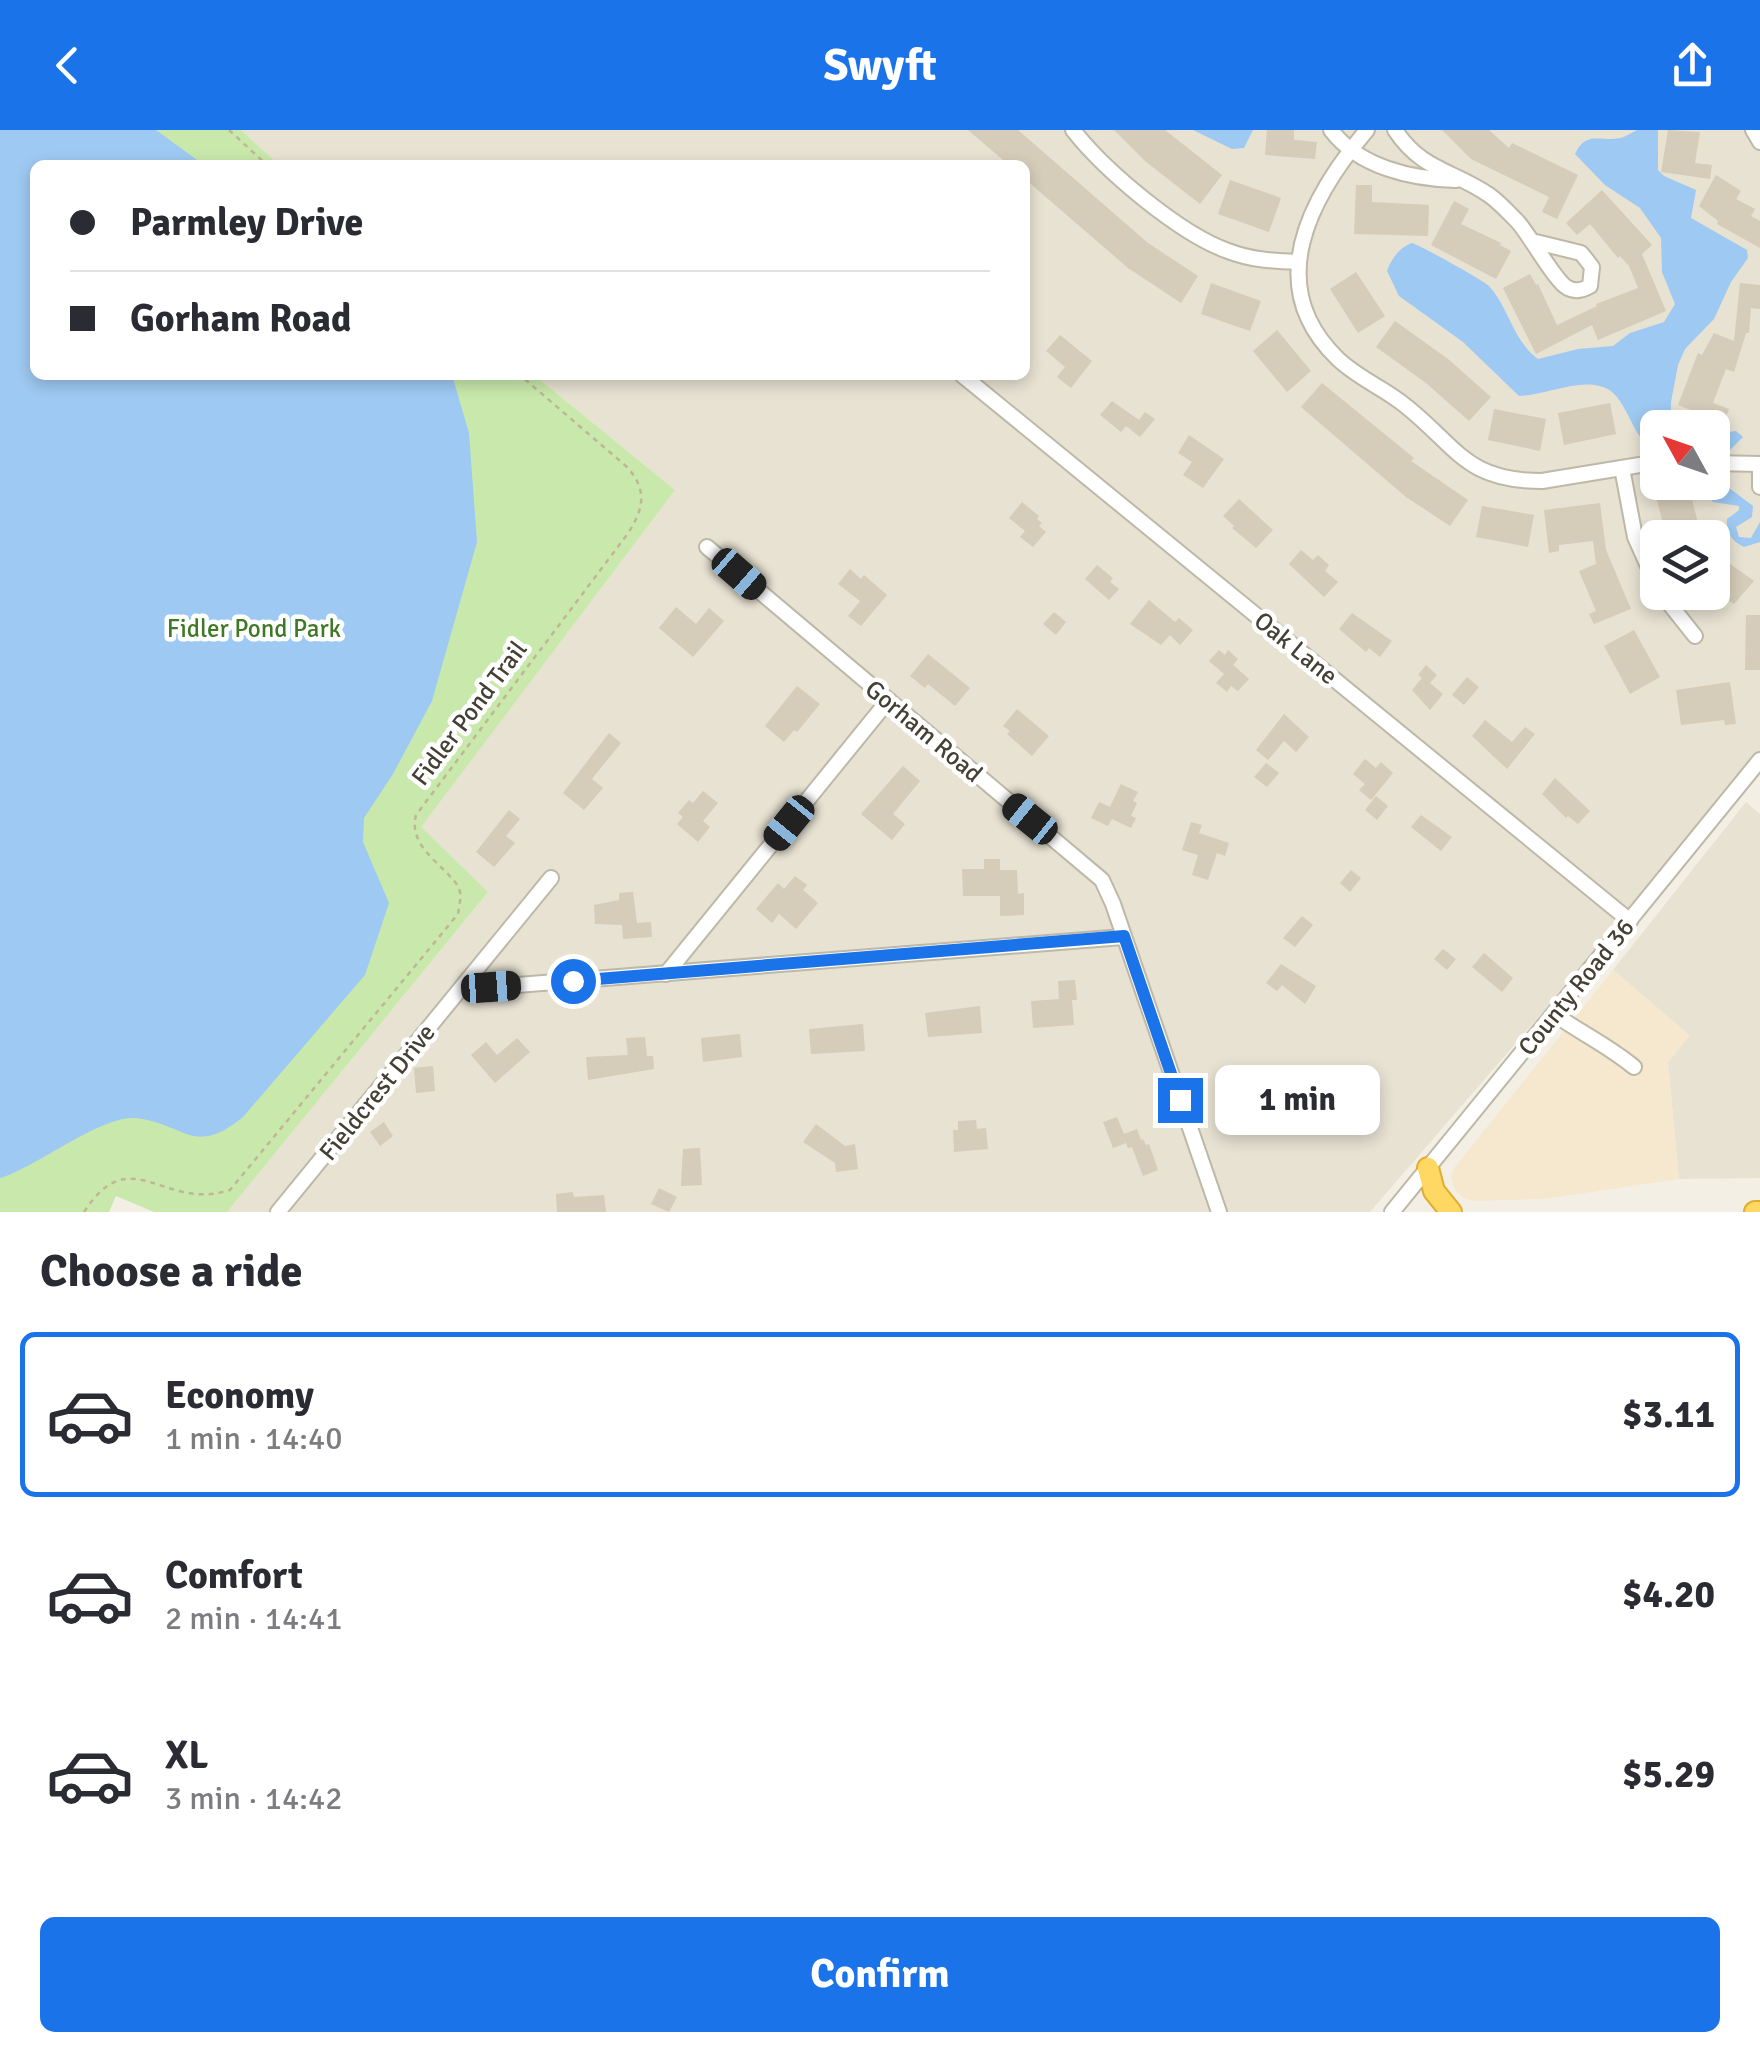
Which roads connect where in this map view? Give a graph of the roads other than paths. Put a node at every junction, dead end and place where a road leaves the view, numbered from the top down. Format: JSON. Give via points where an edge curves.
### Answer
{"nodes":[{"id":1,"x":1073,"y":130,"type":"edge"},
{"id":2,"x":1331,"y":130,"type":"edge"},
{"id":3,"x":1367,"y":130,"type":"edge"},
{"id":4,"x":1395,"y":130,"type":"edge"},
{"id":5,"x":1752,"y":130,"type":"edge"},
{"id":6,"x":1760,"y":142,"type":"edge"},
{"id":7,"x":1350,"y":151,"type":"junction"},
{"id":8,"x":1456,"y":180,"type":"junction"},
{"id":9,"x":1536,"y":242,"type":"dead end"},
{"id":10,"x":1298,"y":262,"type":"junction"},
{"id":11,"x":968,"y":380,"type":"edge"},
{"id":12,"x":1730,"y":464,"type":"edge"},
{"id":13,"x":1640,"y":465,"type":"edge"},
{"id":14,"x":1760,"y":465,"type":"edge"},
{"id":15,"x":1622,"y":468,"type":"junction"},
{"id":16,"x":1760,"y":487,"type":"edge"},
{"id":17,"x":707,"y":547,"type":"dead end"},
{"id":18,"x":1640,"y":548,"type":"edge"},
{"id":19,"x":1674,"y":610,"type":"edge"},
{"id":20,"x":1694,"y":636,"type":"dead end"},
{"id":21,"x":887,"y":702,"type":"junction"},
{"id":22,"x":1760,"y":760,"type":"edge"},
{"id":23,"x":551,"y":878,"type":"dead end"},
{"id":24,"x":1630,"y":921,"type":"junction"},
{"id":25,"x":1124,"y":936,"type":"junction"},
{"id":26,"x":666,"y":974,"type":"junction"},
{"id":27,"x":491,"y":987,"type":"dead end"},
{"id":28,"x":1554,"y":1014,"type":"junction"},
{"id":29,"x":1634,"y":1067,"type":"dead end"},
{"id":30,"x":1428,"y":1168,"type":"junction"},
{"id":31,"x":278,"y":1212,"type":"edge"},
{"id":32,"x":1219,"y":1212,"type":"edge"},
{"id":33,"x":1392,"y":1212,"type":"edge"},
{"id":34,"x":1451,"y":1212,"type":"edge"}],
"edges":[{"from":1,"to":10,"type":"street","via":[[1110,170],[1203,240],[1246,257]]},
{"from":2,"to":7,"type":"street"},
{"from":3,"to":7,"type":"street"},
{"from":4,"to":8,"type":"street","via":[[1417,156]]},
{"from":5,"to":6,"type":"street"},
{"from":7,"to":8,"type":"street","via":[[1396,172]]},
{"from":7,"to":10,"type":"street","via":[[1309,214]]},
{"from":8,"to":9,"type":"street","via":[[1487,194]]},
{"from":10,"to":15,"type":"street","via":[[1308,314],[1326,346],[1409,408],[1464,460],[1524,481]]},
{"from":11,"to":24,"type":"street","name":"Oak Lane"},
{"from":12,"to":14,"type":"street"},
{"from":13,"to":15,"type":"street"},
{"from":14,"to":16,"type":"street"},
{"from":15,"to":18,"type":"street"},
{"from":17,"to":21,"type":"street","name":"Gorham Road"},
{"from":19,"to":20,"type":"street"},
{"from":21,"to":25,"type":"street","name":"Gorham Road","via":[[1095,872]]},
{"from":21,"to":26,"type":"street"},
{"from":22,"to":24,"type":"street","name":"County Road 36"},
{"from":23,"to":31,"type":"street","name":"Fieldcrest Drive"},
{"from":24,"to":28,"type":"street","name":"County Road 36"},
{"from":25,"to":26,"type":"street"},
{"from":25,"to":32,"type":"street","name":"Gorham Road"},
{"from":26,"to":27,"type":"street"},
{"from":28,"to":29,"type":"street"},
{"from":28,"to":30,"type":"street","name":"County Road 36"},
{"from":30,"to":33,"type":"street","name":"County Road 36"},
{"from":30,"to":34,"type":"highway","via":[[1434,1191]]}]}
